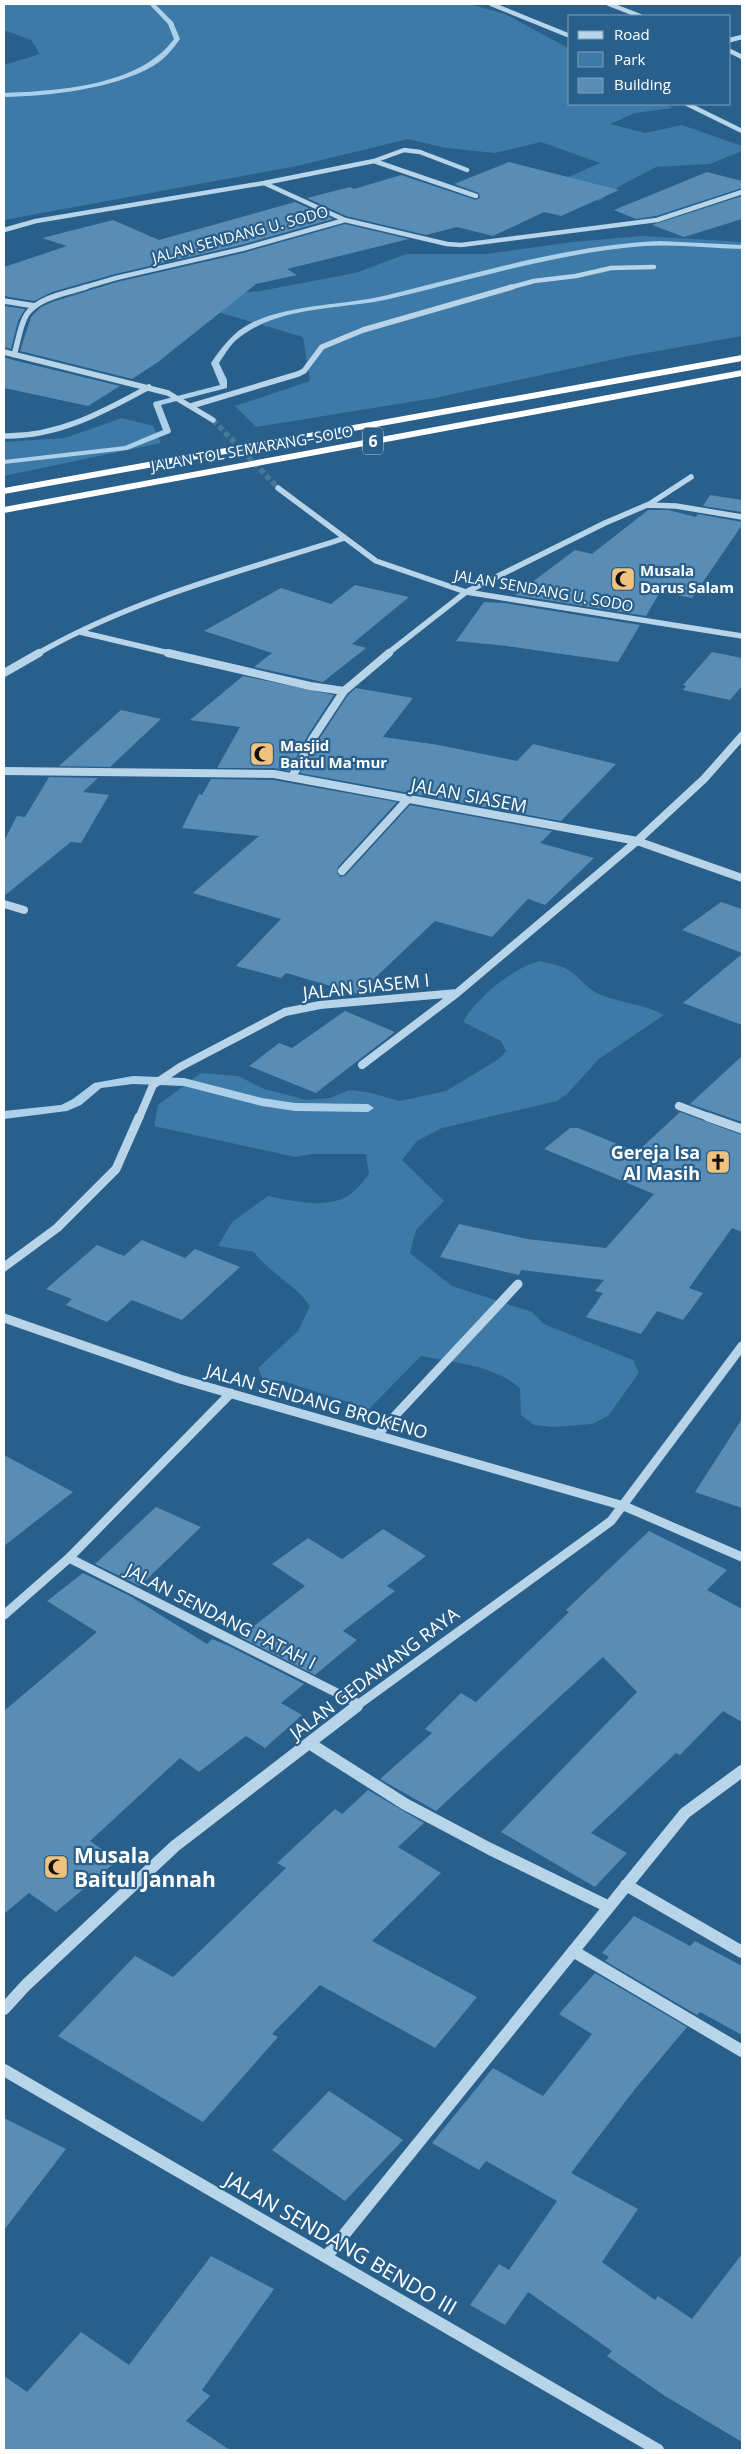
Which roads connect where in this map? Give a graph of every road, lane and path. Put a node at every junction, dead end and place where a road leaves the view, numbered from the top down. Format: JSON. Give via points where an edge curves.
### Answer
{"nodes":[{"id":1,"x":491,"y":4,"type":"edge"},
{"id":2,"x":609,"y":4,"type":"edge"},
{"id":3,"x":637,"y":15,"type":"edge"},
{"id":4,"x":568,"y":35,"type":"edge"},
{"id":5,"x":689,"y":105,"type":"edge"},
{"id":6,"x":742,"y":131,"type":"edge"},
{"id":7,"x":374,"y":161,"type":"junction"},
{"id":8,"x":467,"y":170,"type":"dead end"},
{"id":9,"x":264,"y":183,"type":"junction"},
{"id":10,"x":742,"y":192,"type":"edge"},
{"id":11,"x":476,"y":196,"type":"dead end"},
{"id":12,"x":345,"y":220,"type":"junction"},
{"id":13,"x":4,"y":230,"type":"edge"},
{"id":14,"x":654,"y":267,"type":"dead end"},
{"id":15,"x":4,"y":301,"type":"edge"},
{"id":16,"x":34,"y":306,"type":"junction"},
{"id":17,"x":4,"y":352,"type":"edge"},
{"id":18,"x":14,"y":355,"type":"junction"},
{"id":19,"x":742,"y":358,"type":"edge"},
{"id":20,"x":742,"y":373,"type":"edge"},
{"id":21,"x":149,"y":387,"type":"junction"},
{"id":22,"x":184,"y":402,"type":"joint"},
{"id":23,"x":191,"y":406,"type":"junction"},
{"id":24,"x":213,"y":420,"type":"tunnel mouth"},
{"id":25,"x":4,"y":436,"type":"edge"},
{"id":26,"x":691,"y":477,"type":"dead end"},
{"id":27,"x":278,"y":488,"type":"tunnel mouth"},
{"id":28,"x":4,"y":491,"type":"edge"},
{"id":29,"x":647,"y":505,"type":"junction"},
{"id":30,"x":4,"y":510,"type":"edge"},
{"id":31,"x":742,"y":517,"type":"edge"},
{"id":32,"x":344,"y":538,"type":"junction"},
{"id":33,"x":466,"y":592,"type":"junction"},
{"id":34,"x":80,"y":632,"type":"junction"},
{"id":35,"x":742,"y":636,"type":"edge"},
{"id":36,"x":4,"y":672,"type":"edge"},
{"id":37,"x":344,"y":691,"type":"junction"},
{"id":38,"x":742,"y":736,"type":"edge"},
{"id":39,"x":4,"y":771,"type":"edge"},
{"id":40,"x":292,"y":778,"type":"junction"},
{"id":41,"x":408,"y":799,"type":"junction"},
{"id":42,"x":637,"y":842,"type":"junction"},
{"id":43,"x":342,"y":871,"type":"dead end"},
{"id":44,"x":742,"y":878,"type":"edge"},
{"id":45,"x":4,"y":904,"type":"edge"},
{"id":46,"x":24,"y":910,"type":"dead end"},
{"id":47,"x":457,"y":993,"type":"junction"},
{"id":48,"x":362,"y":1065,"type":"dead end"},
{"id":49,"x":153,"y":1085,"type":"joint"},
{"id":50,"x":679,"y":1106,"type":"dead end"},
{"id":51,"x":742,"y":1129,"type":"edge"},
{"id":52,"x":116,"y":1169,"type":"joint"},
{"id":53,"x":4,"y":1267,"type":"edge"},
{"id":54,"x":518,"y":1284,"type":"dead end"},
{"id":55,"x":4,"y":1318,"type":"edge"},
{"id":56,"x":742,"y":1346,"type":"edge"},
{"id":57,"x":231,"y":1394,"type":"junction"},
{"id":58,"x":377,"y":1435,"type":"junction"},
{"id":59,"x":624,"y":1506,"type":"junction"},
{"id":60,"x":742,"y":1557,"type":"edge"},
{"id":61,"x":69,"y":1558,"type":"junction"},
{"id":62,"x":4,"y":1615,"type":"edge"},
{"id":63,"x":359,"y":1704,"type":"junction"},
{"id":64,"x":308,"y":1743,"type":"junction"},
{"id":65,"x":742,"y":1771,"type":"edge"},
{"id":66,"x":626,"y":1885,"type":"junction"},
{"id":67,"x":610,"y":1907,"type":"junction"},
{"id":68,"x":573,"y":1951,"type":"junction"},
{"id":69,"x":742,"y":1952,"type":"edge"},
{"id":70,"x":4,"y":2009,"type":"edge"},
{"id":71,"x":742,"y":2051,"type":"edge"},
{"id":72,"x":4,"y":2070,"type":"edge"},
{"id":73,"x":326,"y":2257,"type":"junction"},
{"id":74,"x":658,"y":2450,"type":"edge"}],
"edges":[{"from":1,"to":4,"type":"street"},
{"from":2,"to":3,"type":"street"},
{"from":5,"to":6,"type":"street"},
{"from":7,"to":8,"type":"street","via":[[412,150]]},
{"from":7,"to":9,"type":"street"},
{"from":7,"to":11,"type":"street"},
{"from":9,"to":12,"type":"street"},
{"from":9,"to":13,"type":"street","via":[[36,221]]},
{"from":10,"to":12,"type":"street","name":"JALAN SENDANG U. SODO","via":[[657,220],[461,245]]},
{"from":12,"to":16,"type":"street","name":"JALAN SENDANG U. SODO","via":[[242,249],[116,278]]},
{"from":14,"to":23,"type":"street","via":[[611,268],[534,281],[363,330],[322,347],[304,371],[293,376]]},
{"from":15,"to":16,"type":"street"},
{"from":16,"to":18,"type":"street","via":[[26,315]]},
{"from":17,"to":18,"type":"street"},
{"from":18,"to":21,"type":"street"},
{"from":19,"to":28,"type":"highway","name":"JALAN TOL SEMARANG–SOLO","number":"6"},
{"from":20,"to":30,"type":"highway","name":"JALAN TOL SEMARANG–SOLO","number":"6"},
{"from":21,"to":22,"type":"street"},
{"from":21,"to":25,"type":"street","via":[[66,426],[39,435]]},
{"from":22,"to":23,"type":"street"},
{"from":23,"to":24,"type":"street"},
{"from":26,"to":29,"type":"street"},
{"from":27,"to":32,"type":"street","name":"JALAN SENDANG U. SODO"},
{"from":29,"to":31,"type":"street","via":[[676,506]]},
{"from":29,"to":33,"type":"street","via":[[605,522]]},
{"from":32,"to":33,"type":"street","name":"JALAN SENDANG U. SODO","via":[[376,561]]},
{"from":32,"to":34,"type":"street","via":[[175,593]]},
{"from":33,"to":35,"type":"street","name":"JALAN SENDANG U. SODO"},
{"from":33,"to":37,"type":"street"},
{"from":34,"to":36,"type":"street"},
{"from":34,"to":37,"type":"street","via":[[310,686]]},
{"from":37,"to":40,"type":"street"},
{"from":38,"to":42,"type":"street","via":[[704,779]]},
{"from":39,"to":40,"type":"street","name":"JALAN SIASEM","via":[[274,774]]},
{"from":40,"to":41,"type":"street","name":"JALAN SIASEM"},
{"from":41,"to":42,"type":"street","name":"JALAN SIASEM"},
{"from":41,"to":43,"type":"street"},
{"from":42,"to":44,"type":"street","name":"JALAN SIASEM"},
{"from":42,"to":47,"type":"street"},
{"from":45,"to":46,"type":"street"},
{"from":47,"to":48,"type":"street"},
{"from":47,"to":49,"type":"street","name":"JALAN SIASEM I","via":[[320,1005],[285,1012],[180,1067]]},
{"from":49,"to":52,"type":"street","name":"JALAN SIASEM I"},
{"from":50,"to":51,"type":"street"},
{"from":52,"to":53,"type":"street","via":[[57,1228]]},
{"from":54,"to":58,"type":"street"},
{"from":55,"to":57,"type":"street","name":"JALAN SENDANG BROKENO"},
{"from":56,"to":59,"type":"street","name":"JALAN GEDAWANG RAYA"},
{"from":57,"to":58,"type":"street","name":"JALAN SENDANG BROKENO"},
{"from":57,"to":61,"type":"street"},
{"from":58,"to":59,"type":"street","name":"JALAN SENDANG BROKENO"},
{"from":59,"to":60,"type":"street","name":"JALAN SENDANG BROKENO"},
{"from":59,"to":63,"type":"street","name":"JALAN GEDAWANG RAYA","via":[[611,1521]]},
{"from":61,"to":62,"type":"street"},
{"from":61,"to":63,"type":"street","name":"JALAN SENDANG PATAH I"},
{"from":63,"to":64,"type":"street","name":"JALAN GEDAWANG RAYA"},
{"from":64,"to":67,"type":"street","via":[[406,1804]]},
{"from":64,"to":70,"type":"street","name":"JALAN GEDAWANG RAYA","via":[[174,1846]]},
{"from":65,"to":66,"type":"street","via":[[685,1813]]},
{"from":66,"to":67,"type":"street"},
{"from":66,"to":69,"type":"street"},
{"from":67,"to":68,"type":"street"},
{"from":68,"to":71,"type":"street"},
{"from":68,"to":73,"type":"street"},
{"from":72,"to":73,"type":"street","name":"JALAN SENDANG BENDO III"},
{"from":73,"to":74,"type":"street","name":"JALAN SENDANG BENDO III"}]}
